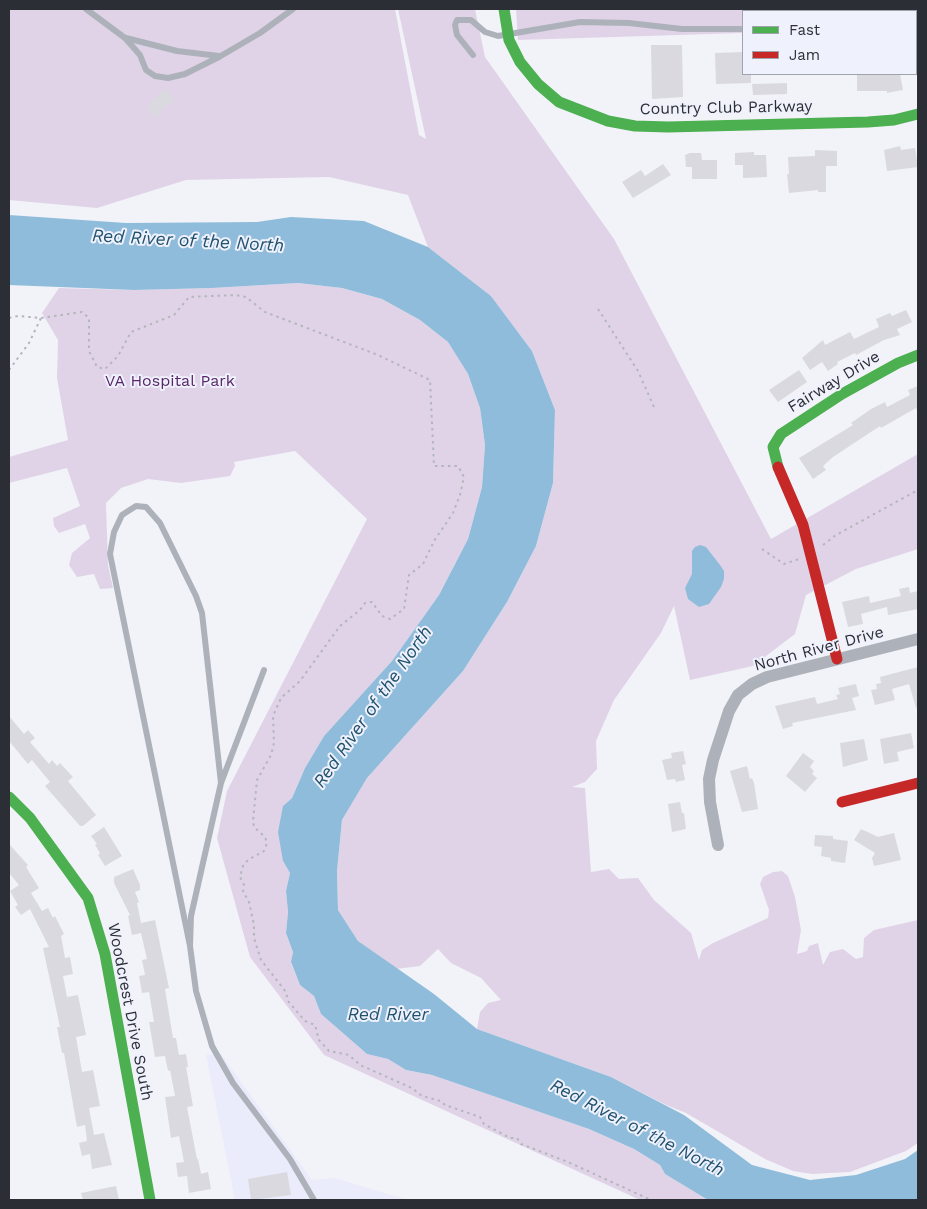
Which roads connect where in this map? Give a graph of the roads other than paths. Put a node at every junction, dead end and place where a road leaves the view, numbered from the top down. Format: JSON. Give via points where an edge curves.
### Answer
{"nodes":[{"id":1,"x":86,"y":9,"type":"edge"},
{"id":2,"x":293,"y":9,"type":"edge"},
{"id":3,"x":504,"y":9,"type":"edge"},
{"id":4,"x":286,"y":11,"type":"edge"},
{"id":5,"x":742,"y":29,"type":"edge"},
{"id":6,"x":508,"y":34,"type":"junction"},
{"id":7,"x":125,"y":38,"type":"junction"},
{"id":8,"x":474,"y":55,"type":"dead end"},
{"id":9,"x":219,"y":56,"type":"junction"},
{"id":10,"x":918,"y":114,"type":"edge"},
{"id":11,"x":918,"y":355,"type":"edge"},
{"id":12,"x":918,"y":639,"type":"edge"},
{"id":13,"x":837,"y":659,"type":"junction"},
{"id":14,"x":264,"y":670,"type":"dead end"},
{"id":15,"x":221,"y":783,"type":"junction"},
{"id":16,"x":918,"y":783,"type":"edge"},
{"id":17,"x":9,"y":796,"type":"edge"},
{"id":18,"x":842,"y":802,"type":"dead end"},
{"id":19,"x":718,"y":845,"type":"dead end"},
{"id":20,"x":190,"y":946,"type":"junction"},
{"id":21,"x":150,"y":1200,"type":"edge"},
{"id":22,"x":314,"y":1200,"type":"edge"}],
"edges":[{"from":1,"to":7,"type":"lane"},
{"from":2,"to":4,"type":"lane"},
{"from":3,"to":6,"type":"street","name":"Country Club Parkway"},
{"from":4,"to":9,"type":"lane","via":[[260,33]]},
{"from":5,"to":6,"type":"lane","via":[[682,29],[580,22]]},
{"from":6,"to":8,"type":"lane","via":[[492,36],[470,20],[457,20],[457,34]]},
{"from":6,"to":10,"type":"street","name":"Country Club Parkway","via":[[520,62],[538,84],[559,102],[608,121],[668,127],[868,122]]},
{"from":7,"to":9,"type":"lane","via":[[177,51]]},
{"from":7,"to":9,"type":"lane","via":[[140,55],[146,70],[155,76],[168,78],[185,74]]},
{"from":11,"to":13,"type":"street","name":"Fairway Drive","via":[[842,394],[781,434],[773,447],[812,553]]},
{"from":12,"to":13,"type":"street","name":"North River Drive"},
{"from":13,"to":19,"type":"street","name":"North River Drive","via":[[768,677],[738,695],[728,711],[709,779]]},
{"from":14,"to":15,"type":"lane"},
{"from":15,"to":20,"type":"lane","via":[[191,916]]},
{"from":15,"to":20,"type":"lane","via":[[202,614],[160,523],[146,508],[136,506],[122,515],[114,532],[110,554]]},
{"from":16,"to":18,"type":"street"},
{"from":17,"to":21,"type":"street","name":"Woodcrest Drive South","via":[[30,818],[88,898],[105,954]]},
{"from":20,"to":22,"type":"lane","via":[[196,991],[212,1046],[233,1083],[290,1158]]}]}
